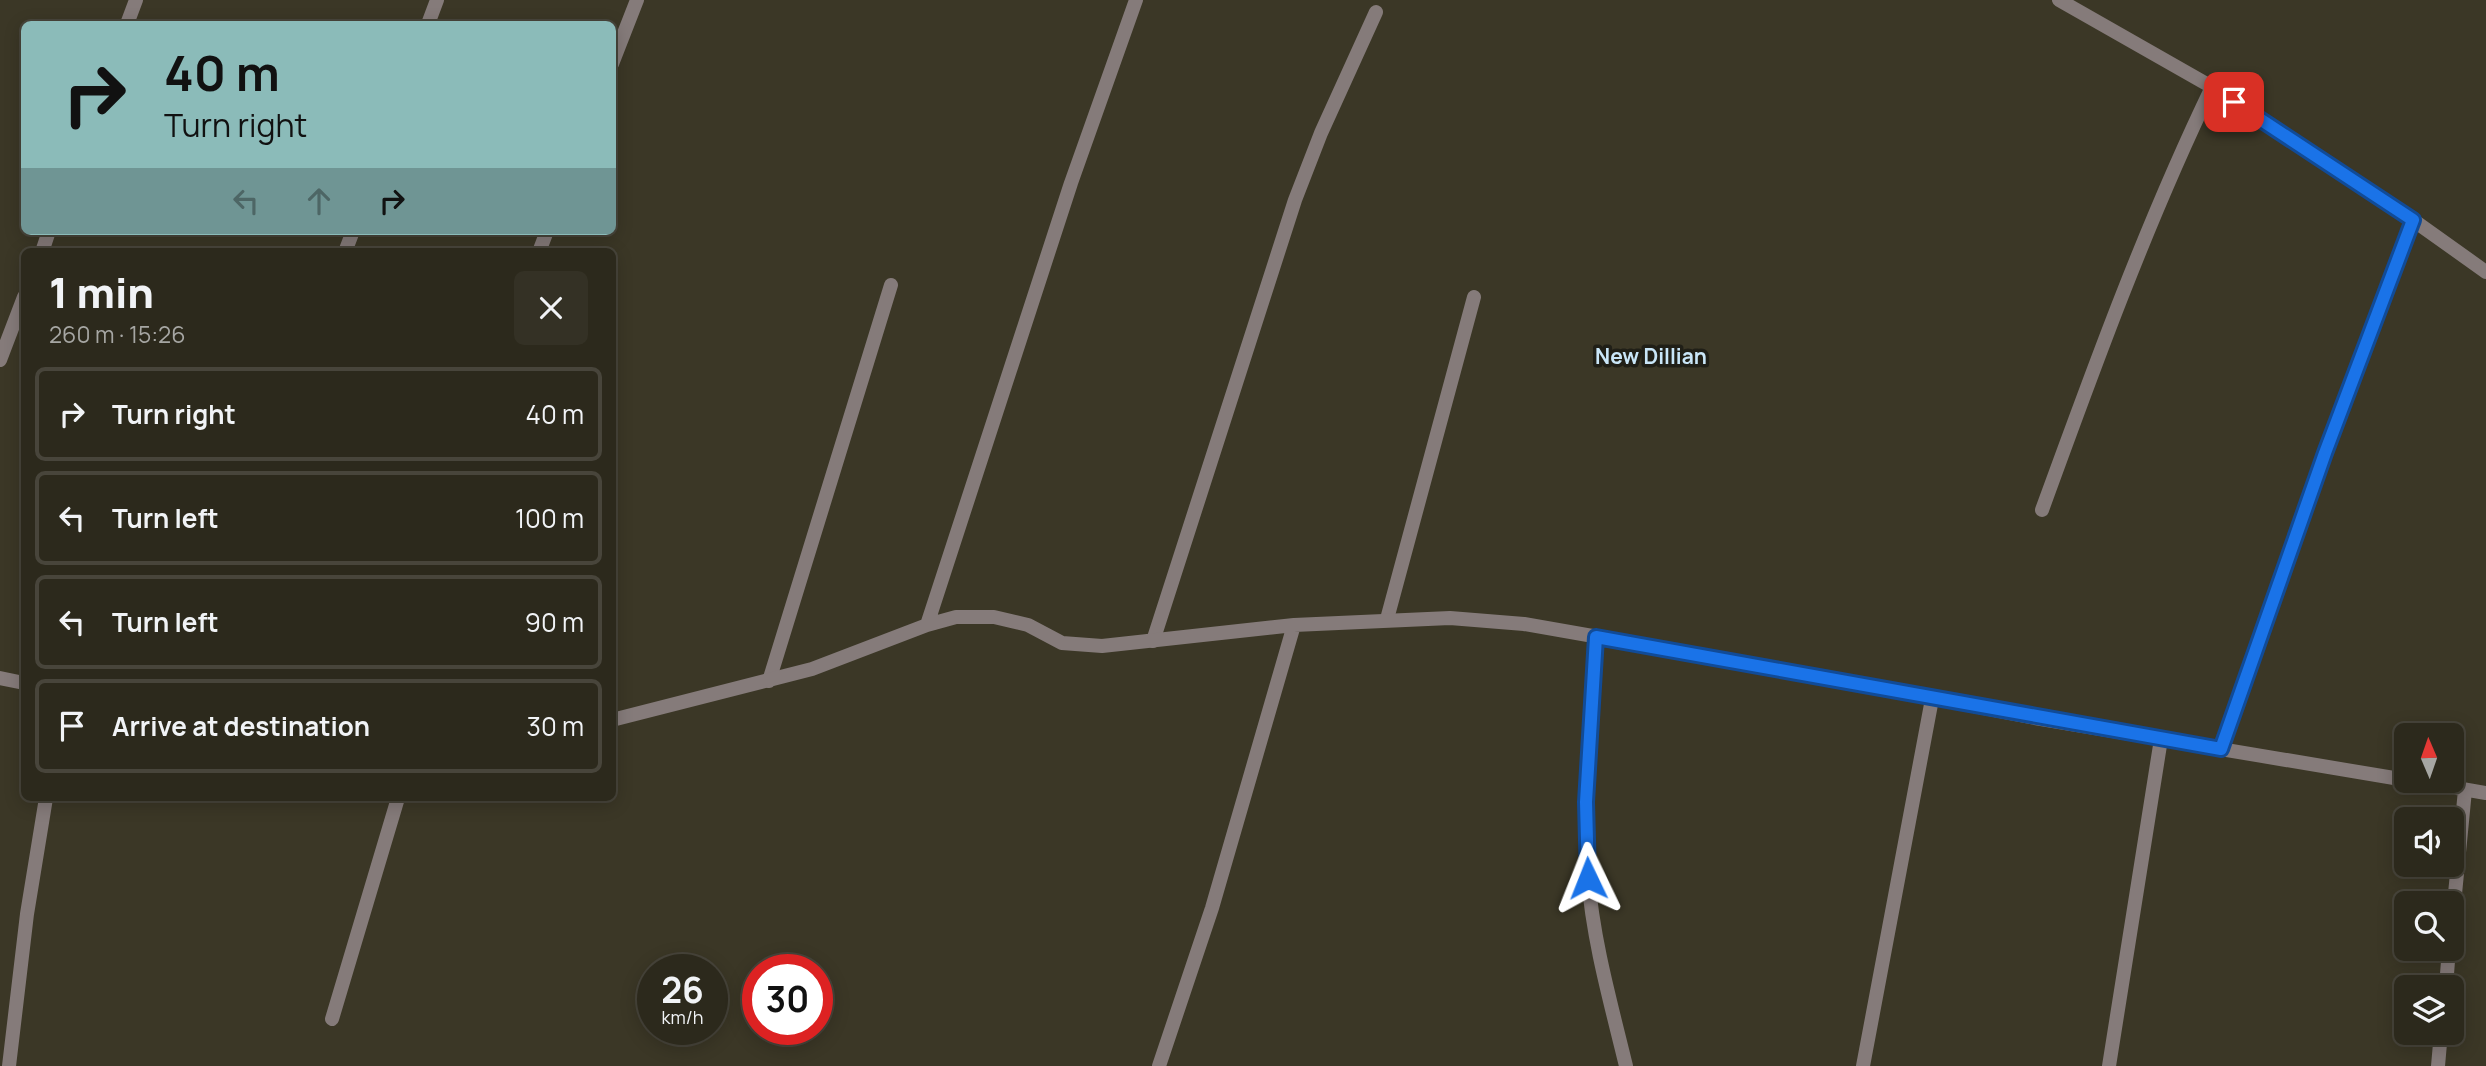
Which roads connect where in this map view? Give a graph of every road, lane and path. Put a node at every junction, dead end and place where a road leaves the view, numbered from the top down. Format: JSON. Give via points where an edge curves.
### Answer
{"nodes":[{"id":1,"x":136,"y":0,"type":"edge"},
{"id":2,"x":437,"y":0,"type":"edge"},
{"id":3,"x":637,"y":0,"type":"edge"},
{"id":4,"x":1136,"y":0,"type":"edge"},
{"id":5,"x":2059,"y":0,"type":"edge"},
{"id":6,"x":1376,"y":12,"type":"dead end"},
{"id":7,"x":128,"y":21,"type":"edge"},
{"id":8,"x":429,"y":21,"type":"edge"},
{"id":9,"x":616,"y":54,"type":"edge"},
{"id":10,"x":2212,"y":87,"type":"junction"},
{"id":11,"x":2413,"y":220,"type":"junction"},
{"id":12,"x":2486,"y":272,"type":"edge"},
{"id":13,"x":891,"y":285,"type":"dead end"},
{"id":14,"x":1474,"y":297,"type":"dead end"},
{"id":15,"x":21,"y":305,"type":"edge"},
{"id":16,"x":0,"y":360,"type":"edge"},
{"id":17,"x":2042,"y":510,"type":"dead end"},
{"id":18,"x":1387,"y":619,"type":"junction"},
{"id":19,"x":927,"y":625,"type":"junction"},
{"id":20,"x":1294,"y":625,"type":"junction"},
{"id":21,"x":1596,"y":637,"type":"junction"},
{"id":22,"x":1153,"y":641,"type":"junction"},
{"id":23,"x":0,"y":678,"type":"edge"},
{"id":24,"x":769,"y":681,"type":"junction"},
{"id":25,"x":21,"y":682,"type":"edge"},
{"id":26,"x":1932,"y":699,"type":"junction"},
{"id":27,"x":616,"y":719,"type":"edge"},
{"id":28,"x":2161,"y":739,"type":"junction"},
{"id":29,"x":2221,"y":749,"type":"junction"},
{"id":30,"x":2394,"y":778,"type":"edge"},
{"id":31,"x":2465,"y":790,"type":"joint"},
{"id":32,"x":2486,"y":793,"type":"edge"},
{"id":33,"x":46,"y":801,"type":"edge"},
{"id":34,"x":397,"y":801,"type":"edge"},
{"id":35,"x":2455,"y":891,"type":"edge"},
{"id":36,"x":331,"y":1019,"type":"dead end"},
{"id":37,"x":2440,"y":1045,"type":"edge"},
{"id":38,"x":9,"y":1066,"type":"edge"},
{"id":39,"x":1159,"y":1066,"type":"edge"},
{"id":40,"x":1626,"y":1066,"type":"edge"},
{"id":41,"x":1863,"y":1066,"type":"edge"},
{"id":42,"x":2109,"y":1066,"type":"edge"},
{"id":43,"x":2438,"y":1066,"type":"edge"}],
"edges":[{"from":1,"to":7,"type":"street"},
{"from":2,"to":8,"type":"street"},
{"from":3,"to":9,"type":"street"},
{"from":4,"to":19,"type":"street","via":[[1071,183]]},
{"from":5,"to":10,"type":"street"},
{"from":6,"to":22,"type":"street","via":[[1295,200]]},
{"from":10,"to":11,"type":"street"},
{"from":10,"to":17,"type":"street","via":[[2154,213]]},
{"from":11,"to":12,"type":"street"},
{"from":11,"to":29,"type":"street"},
{"from":13,"to":24,"type":"street"},
{"from":14,"to":18,"type":"street"},
{"from":15,"to":16,"type":"street"},
{"from":18,"to":20,"type":"street"},
{"from":18,"to":21,"type":"street","via":[[1524,624]]},
{"from":19,"to":22,"type":"street","via":[[956,617],[994,617],[1028,625],[1062,643],[1102,646]]},
{"from":19,"to":24,"type":"street","via":[[848,657]]},
{"from":20,"to":22,"type":"street"},
{"from":20,"to":39,"type":"street","via":[[1212,908]]},
{"from":21,"to":26,"type":"street"},
{"from":21,"to":40,"type":"street","via":[[1586,802],[1588,878],[1598,946]]},
{"from":23,"to":25,"type":"street"},
{"from":24,"to":27,"type":"street"},
{"from":26,"to":28,"type":"street"},
{"from":26,"to":41,"type":"street"},
{"from":28,"to":29,"type":"street"},
{"from":28,"to":42,"type":"street"},
{"from":29,"to":30,"type":"street"},
{"from":31,"to":32,"type":"street"},
{"from":31,"to":35,"type":"street"},
{"from":33,"to":38,"type":"street"},
{"from":34,"to":36,"type":"street"},
{"from":37,"to":43,"type":"street"}]}
